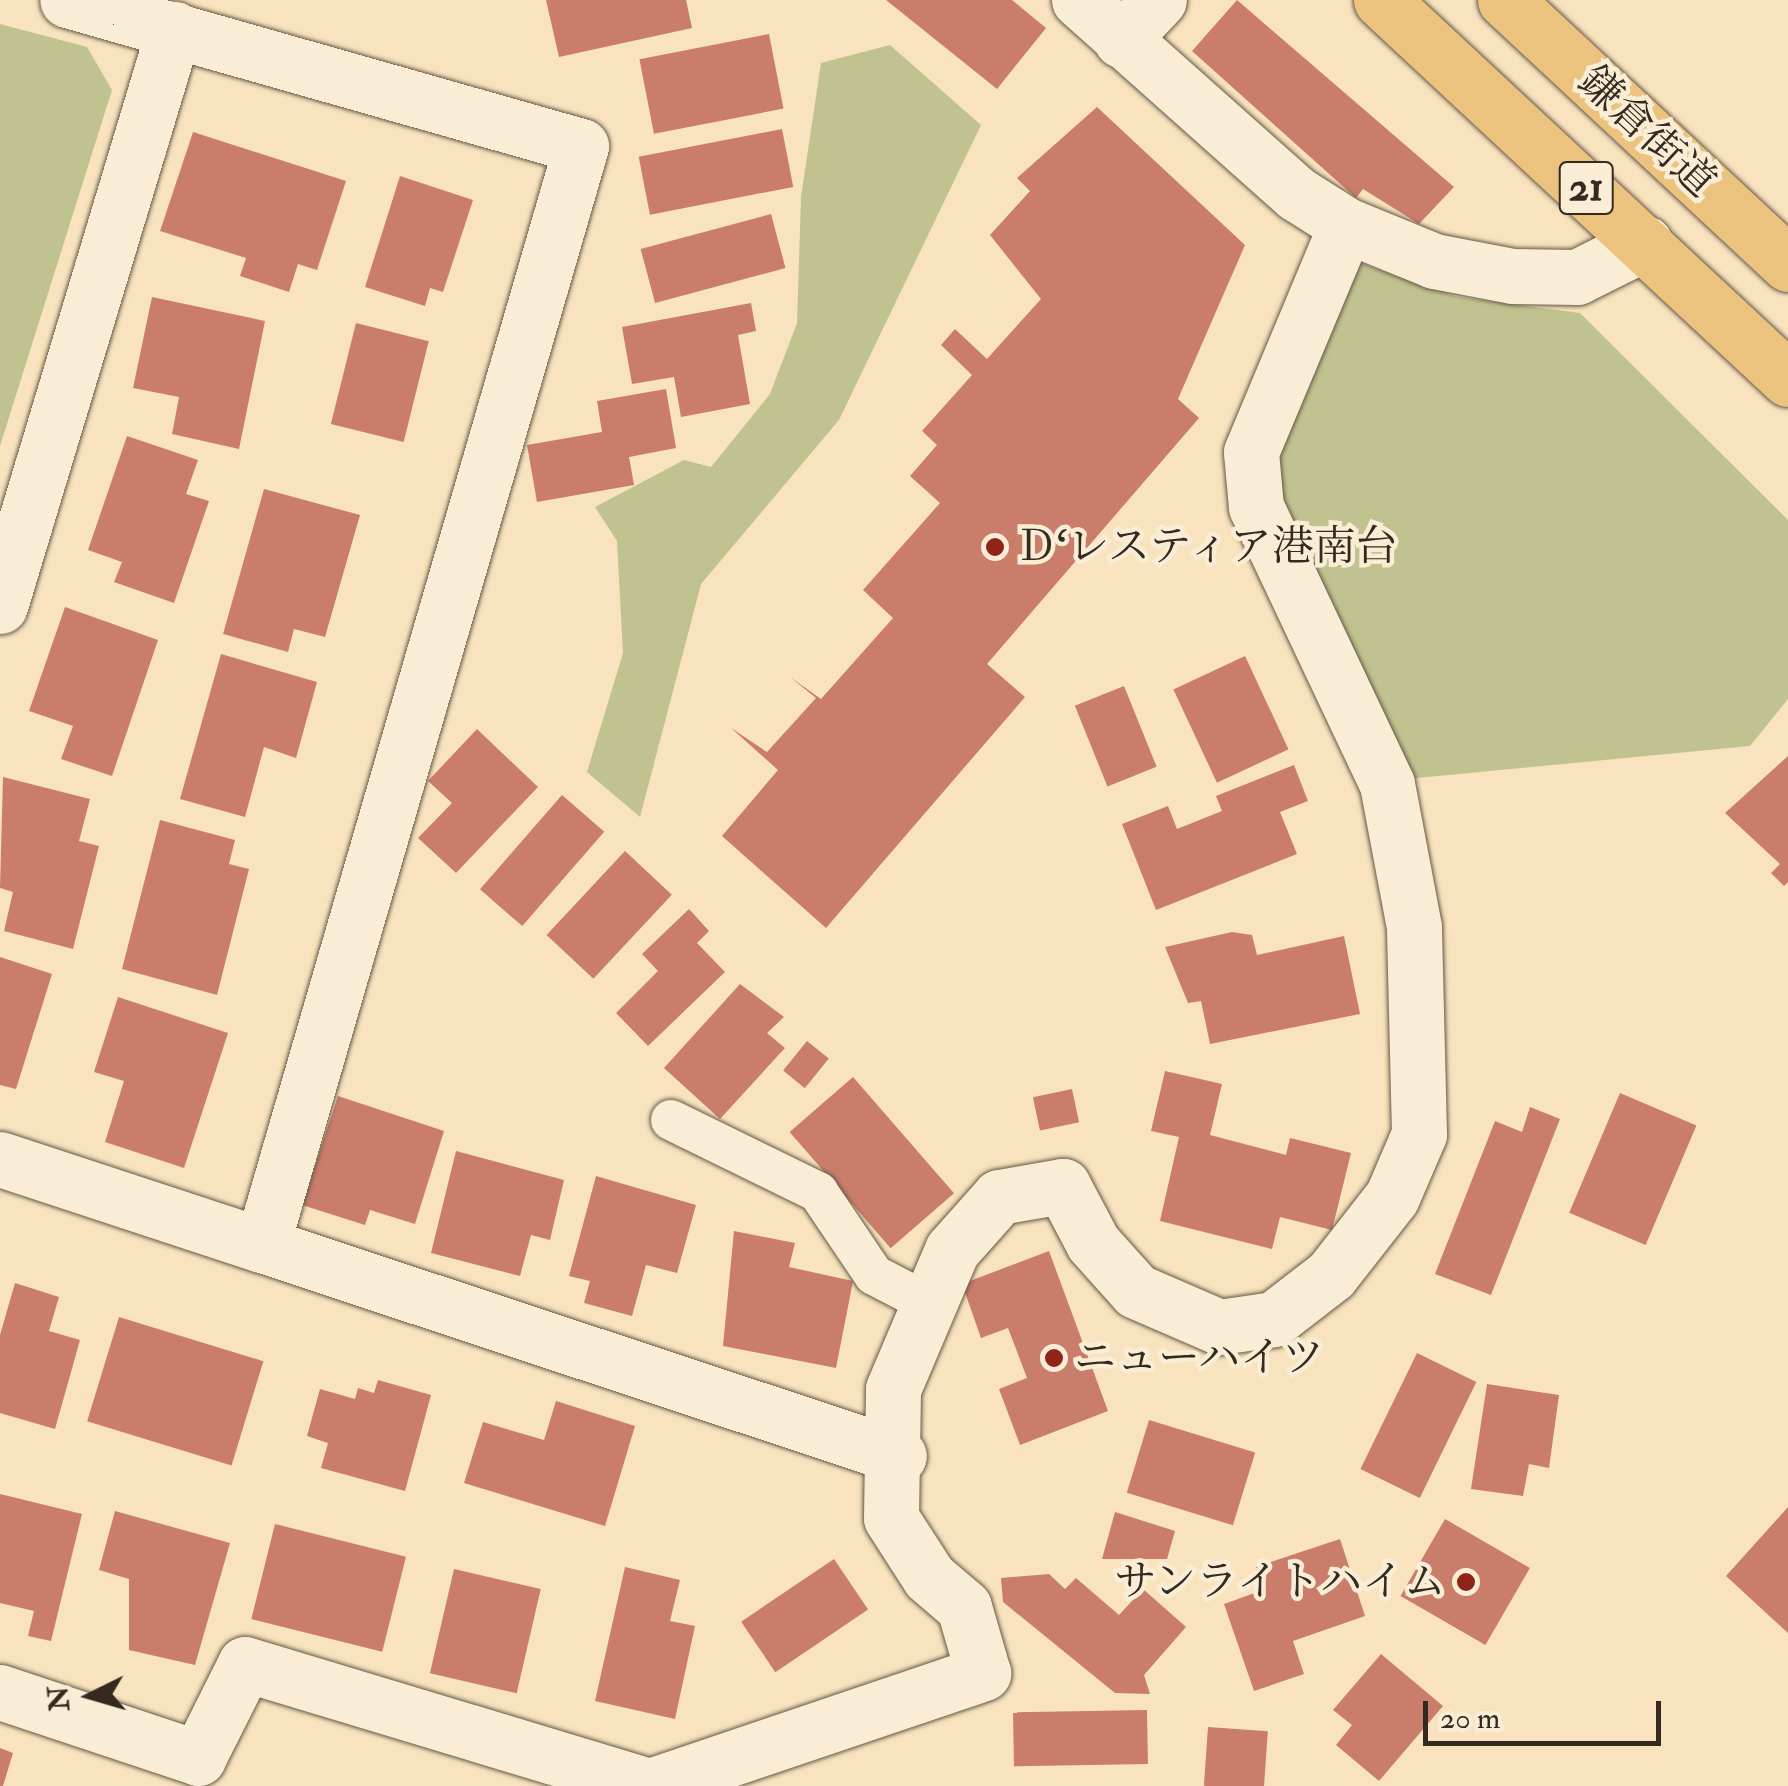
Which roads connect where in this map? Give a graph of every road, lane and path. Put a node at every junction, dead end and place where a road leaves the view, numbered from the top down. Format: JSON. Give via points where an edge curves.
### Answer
{"nodes":[{"id":1,"x":67,"y":0,"type":"edge"},
{"id":2,"x":1079,"y":0,"type":"edge"},
{"id":3,"x":1159,"y":0,"type":"edge"},
{"id":4,"x":1381,"y":0,"type":"edge"},
{"id":5,"x":1505,"y":0,"type":"edge"},
{"id":6,"x":174,"y":29,"type":"junction"},
{"id":7,"x":1121,"y":40,"type":"junction"},
{"id":8,"x":1346,"y":226,"type":"junction"},
{"id":9,"x":1645,"y":242,"type":"junction"},
{"id":10,"x":1788,"y":264,"type":"edge"},
{"id":11,"x":1788,"y":379,"type":"edge"},
{"id":12,"x":0,"y":606,"type":"edge"},
{"id":13,"x":672,"y":1120,"type":"dead end"},
{"id":14,"x":0,"y":1160,"type":"edge"},
{"id":15,"x":262,"y":1245,"type":"junction"},
{"id":16,"x":924,"y":1301,"type":"junction"},
{"id":17,"x":899,"y":1456,"type":"junction"},
{"id":18,"x":0,"y":1692,"type":"edge"}],
"edges":[{"from":1,"to":6,"type":"street"},
{"from":2,"to":7,"type":"street"},
{"from":3,"to":7,"type":"street"},
{"from":4,"to":9,"type":"main road","name":"鎌倉街道","number":"21"},
{"from":5,"to":10,"type":"main road","name":"鎌倉街道","number":"21"},
{"from":6,"to":12,"type":"street"},
{"from":6,"to":15,"type":"street","via":[[581,146]]},
{"from":7,"to":8,"type":"street"},
{"from":8,"to":9,"type":"street","via":[[1434,261],[1513,276],[1576,277]]},
{"from":8,"to":16,"type":"street","via":[[1251,452],[1256,507],[1387,784],[1414,927],[1419,1134],[1392,1197],[1331,1275],[1274,1319],[1219,1327],[1136,1291],[1093,1243],[1063,1186],[999,1197],[952,1250]]},
{"from":9,"to":11,"type":"main road","name":"鎌倉街道","number":"21"},
{"from":13,"to":16,"type":"lane","via":[[818,1192],[874,1275]]},
{"from":14,"to":15,"type":"street"},
{"from":15,"to":17,"type":"street"},
{"from":16,"to":17,"type":"street","via":[[893,1389]]},
{"from":17,"to":18,"type":"street","via":[[891,1518],[930,1578],[964,1607],[983,1673],[650,1786],[245,1664],[198,1758]]}]}
